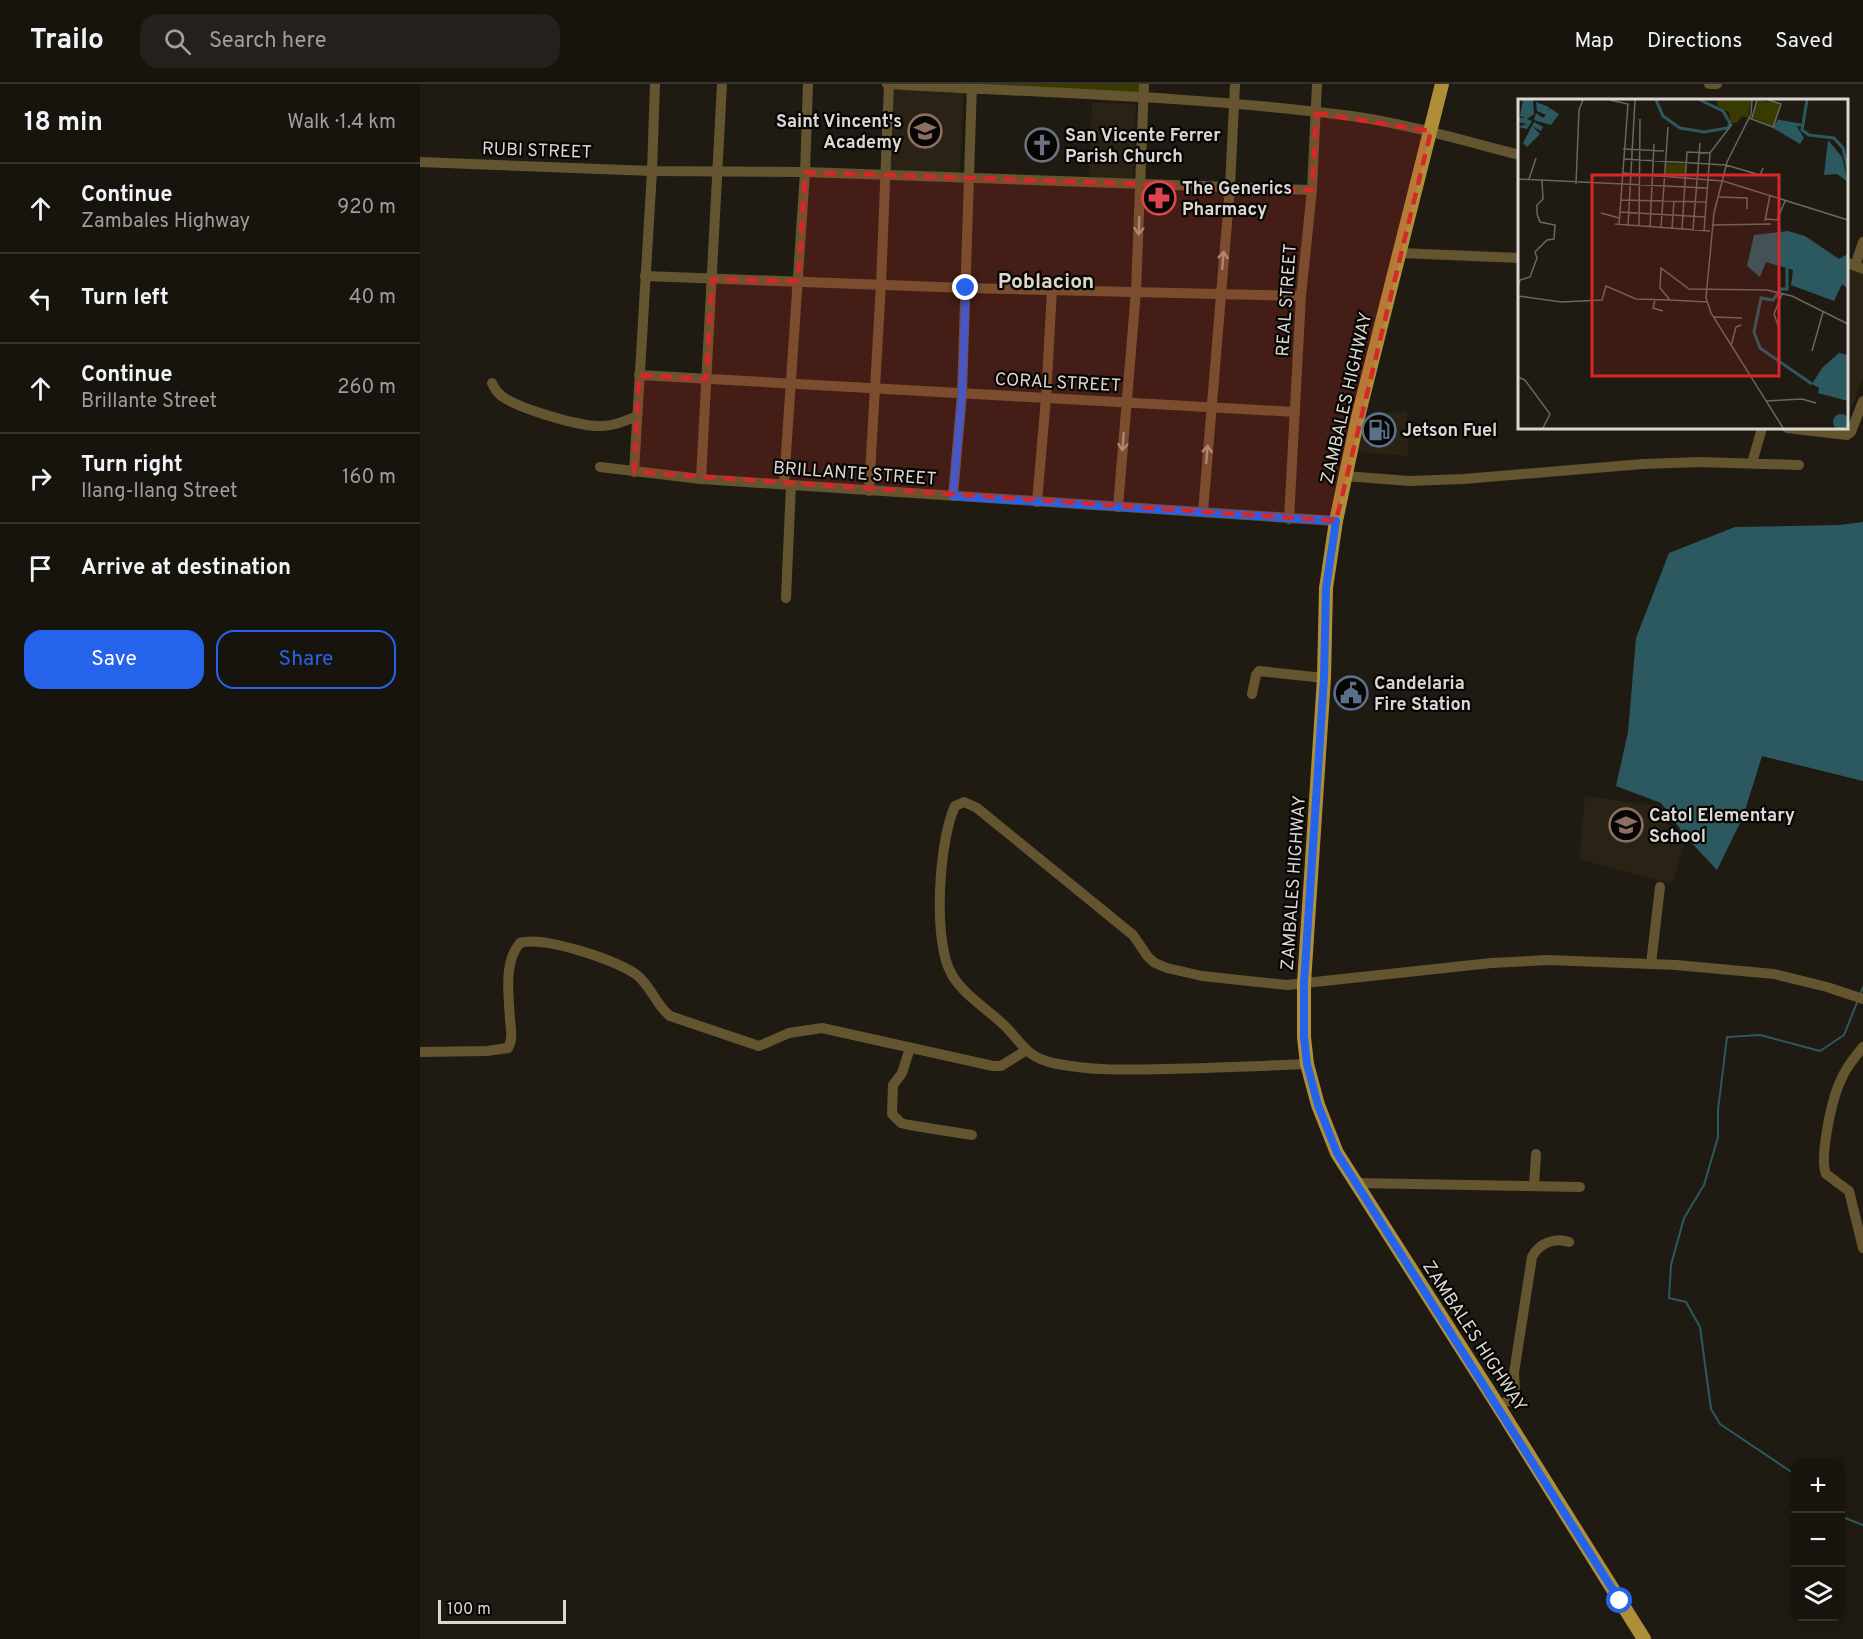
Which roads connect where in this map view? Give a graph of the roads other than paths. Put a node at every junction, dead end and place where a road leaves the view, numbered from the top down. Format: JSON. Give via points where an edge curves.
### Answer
{"nodes":[{"id":1,"x":656,"y":84,"type":"edge"},
{"id":2,"x":722,"y":84,"type":"edge"},
{"id":3,"x":808,"y":84,"type":"edge"},
{"id":4,"x":889,"y":84,"type":"edge"},
{"id":5,"x":1144,"y":84,"type":"edge"},
{"id":6,"x":1235,"y":84,"type":"edge"},
{"id":7,"x":1317,"y":84,"type":"edge"},
{"id":8,"x":1442,"y":84,"type":"edge"},
{"id":9,"x":1709,"y":84,"type":"edge"},
{"id":10,"x":1717,"y":84,"type":"edge"},
{"id":11,"x":972,"y":86,"type":"edge"},
{"id":12,"x":1143,"y":98,"type":"junction"},
{"id":13,"x":1233,"y":105,"type":"junction"},
{"id":14,"x":1316,"y":113,"type":"junction"},
{"id":15,"x":1431,"y":131,"type":"junction"},
{"id":16,"x":1518,"y":155,"type":"edge"},
{"id":17,"x":420,"y":162,"type":"edge"},
{"id":18,"x":652,"y":171,"type":"junction"},
{"id":19,"x":717,"y":172,"type":"junction"},
{"id":20,"x":805,"y":172,"type":"junction"},
{"id":21,"x":886,"y":175,"type":"junction"},
{"id":22,"x":968,"y":178,"type":"junction"},
{"id":23,"x":1141,"y":184,"type":"junction"},
{"id":24,"x":1230,"y":187,"type":"junction"},
{"id":25,"x":1312,"y":190,"type":"junction"},
{"id":26,"x":1863,"y":242,"type":"edge"},
{"id":27,"x":1400,"y":253,"type":"junction"},
{"id":28,"x":1518,"y":258,"type":"edge"},
{"id":29,"x":1855,"y":266,"type":"edge"},
{"id":30,"x":645,"y":276,"type":"junction"},
{"id":31,"x":712,"y":279,"type":"junction"},
{"id":32,"x":798,"y":280,"type":"junction"},
{"id":33,"x":881,"y":284,"type":"junction"},
{"id":34,"x":966,"y":288,"type":"junction"},
{"id":35,"x":1052,"y":289,"type":"junction"},
{"id":36,"x":1136,"y":291,"type":"junction"},
{"id":37,"x":1220,"y":294,"type":"junction"},
{"id":38,"x":1301,"y":296,"type":"junction"},
{"id":39,"x":639,"y":375,"type":"junction"},
{"id":40,"x":706,"y":379,"type":"junction"},
{"id":41,"x":492,"y":383,"type":"dead end"},
{"id":42,"x":791,"y":383,"type":"junction"},
{"id":43,"x":875,"y":388,"type":"junction"},
{"id":44,"x":962,"y":394,"type":"junction"},
{"id":45,"x":1046,"y":398,"type":"junction"},
{"id":46,"x":1126,"y":401,"type":"junction"},
{"id":47,"x":1863,"y":401,"type":"edge"},
{"id":48,"x":1211,"y":407,"type":"junction"},
{"id":49,"x":1295,"y":412,"type":"junction"},
{"id":50,"x":637,"y":416,"type":"junction"},
{"id":51,"x":1762,"y":429,"type":"edge"},
{"id":52,"x":1796,"y":429,"type":"edge"},
{"id":53,"x":1752,"y":463,"type":"junction"},
{"id":54,"x":1799,"y":465,"type":"dead end"},
{"id":55,"x":600,"y":467,"type":"dead end"},
{"id":56,"x":633,"y":472,"type":"junction"},
{"id":57,"x":1345,"y":476,"type":"junction"},
{"id":58,"x":701,"y":479,"type":"junction"},
{"id":59,"x":787,"y":485,"type":"junction"},
{"id":60,"x":868,"y":490,"type":"junction"},
{"id":61,"x":953,"y":496,"type":"junction"},
{"id":62,"x":1037,"y":502,"type":"junction"},
{"id":63,"x":1118,"y":507,"type":"junction"},
{"id":64,"x":1203,"y":512,"type":"junction"},
{"id":65,"x":1289,"y":519,"type":"junction"},
{"id":66,"x":1336,"y":521,"type":"junction"},
{"id":67,"x":786,"y":598,"type":"dead end"},
{"id":68,"x":1324,"y":678,"type":"junction"},
{"id":69,"x":1252,"y":694,"type":"dead end"},
{"id":70,"x":1660,"y":887,"type":"dead end"},
{"id":71,"x":1652,"y":964,"type":"junction"},
{"id":72,"x":1304,"y":983,"type":"junction"},
{"id":73,"x":1858,"y":997,"type":"edge"},
{"id":74,"x":1863,"y":1047,"type":"edge"},
{"id":75,"x":910,"y":1048,"type":"junction"},
{"id":76,"x":1025,"y":1051,"type":"junction"},
{"id":77,"x":420,"y":1052,"type":"edge"},
{"id":78,"x":1307,"y":1064,"type":"junction"},
{"id":79,"x":972,"y":1136,"type":"dead end"},
{"id":80,"x":1536,"y":1154,"type":"dead end"},
{"id":81,"x":1356,"y":1183,"type":"junction"},
{"id":82,"x":1534,"y":1186,"type":"junction"},
{"id":83,"x":1580,"y":1187,"type":"dead end"},
{"id":84,"x":1569,"y":1242,"type":"dead end"},
{"id":85,"x":1863,"y":1248,"type":"edge"},
{"id":86,"x":1497,"y":1404,"type":"junction"},
{"id":87,"x":1644,"y":1639,"type":"edge"}],
"edges":[{"from":1,"to":18,"type":"street"},
{"from":2,"to":19,"type":"street"},
{"from":3,"to":20,"type":"street"},
{"from":4,"to":11,"type":"street"},
{"from":4,"to":21,"type":"street"},
{"from":5,"to":12,"type":"street"},
{"from":6,"to":13,"type":"street"},
{"from":7,"to":14,"type":"street","name":"REAL STREET"},
{"from":8,"to":15,"type":"main road","name":"ZAMBALES HIGHWAY"},
{"from":9,"to":10,"type":"street"},
{"from":11,"to":12,"type":"street"},
{"from":11,"to":22,"type":"street"},
{"from":12,"to":13,"type":"street"},
{"from":12,"to":23,"type":"street"},
{"from":13,"to":14,"type":"street"},
{"from":13,"to":24,"type":"street"},
{"from":14,"to":15,"type":"street"},
{"from":14,"to":25,"type":"street","name":"REAL STREET"},
{"from":15,"to":16,"type":"street"},
{"from":15,"to":27,"type":"main road","name":"ZAMBALES HIGHWAY"},
{"from":17,"to":18,"type":"street","name":"RUBI STREET"},
{"from":18,"to":19,"type":"street","name":"RUBI STREET"},
{"from":18,"to":30,"type":"street"},
{"from":19,"to":20,"type":"street","name":"RUBI STREET"},
{"from":19,"to":31,"type":"street"},
{"from":20,"to":21,"type":"street","name":"RUBI STREET"},
{"from":20,"to":32,"type":"street"},
{"from":21,"to":22,"type":"street","name":"RUBI STREET"},
{"from":21,"to":33,"type":"street"},
{"from":22,"to":23,"type":"street","name":"RUBI STREET"},
{"from":22,"to":34,"type":"street"},
{"from":23,"to":24,"type":"street","name":"RUBI STREET"},
{"from":23,"to":36,"type":"street","one_way":true},
{"from":24,"to":25,"type":"street","name":"RUBI STREET"},
{"from":37,"to":24,"type":"street","one_way":true},
{"from":25,"to":38,"type":"street","name":"REAL STREET"},
{"from":26,"to":29,"type":"street"},
{"from":27,"to":28,"type":"street"},
{"from":27,"to":57,"type":"main road","name":"ZAMBALES HIGHWAY"},
{"from":30,"to":31,"type":"street"},
{"from":30,"to":39,"type":"street"},
{"from":31,"to":32,"type":"street"},
{"from":31,"to":40,"type":"street"},
{"from":32,"to":33,"type":"street"},
{"from":32,"to":42,"type":"street"},
{"from":33,"to":34,"type":"street"},
{"from":33,"to":43,"type":"street"},
{"from":34,"to":35,"type":"street"},
{"from":34,"to":44,"type":"street"},
{"from":35,"to":36,"type":"street"},
{"from":35,"to":45,"type":"street"},
{"from":36,"to":37,"type":"street"},
{"from":36,"to":46,"type":"street"},
{"from":37,"to":38,"type":"street"},
{"from":37,"to":48,"type":"street"},
{"from":38,"to":49,"type":"street","name":"REAL STREET"},
{"from":39,"to":40,"type":"street","name":"CORAL STREET"},
{"from":39,"to":50,"type":"street"},
{"from":40,"to":42,"type":"street","name":"CORAL STREET"},
{"from":40,"to":58,"type":"street"},
{"from":41,"to":50,"type":"street","via":[[512,403],[591,426],[608,426]]},
{"from":42,"to":43,"type":"street","name":"CORAL STREET"},
{"from":42,"to":59,"type":"street"},
{"from":43,"to":44,"type":"street","name":"CORAL STREET"},
{"from":43,"to":60,"type":"street"},
{"from":44,"to":45,"type":"street","name":"CORAL STREET"},
{"from":44,"to":61,"type":"street"},
{"from":45,"to":46,"type":"street","name":"CORAL STREET"},
{"from":45,"to":62,"type":"street"},
{"from":46,"to":48,"type":"street","name":"CORAL STREET"},
{"from":46,"to":63,"type":"street","one_way":true},
{"from":47,"to":52,"type":"street","via":[[1847,435]]},
{"from":48,"to":49,"type":"street","name":"CORAL STREET"},
{"from":64,"to":48,"type":"street","one_way":true},
{"from":49,"to":65,"type":"street","name":"REAL STREET"},
{"from":50,"to":56,"type":"street"},
{"from":51,"to":53,"type":"street"},
{"from":53,"to":54,"type":"street"},
{"from":53,"to":57,"type":"street","via":[[1643,464],[1409,481]]},
{"from":55,"to":56,"type":"street","name":"BRILLANTE STREET"},
{"from":56,"to":58,"type":"street","name":"BRILLANTE STREET"},
{"from":57,"to":66,"type":"main road","name":"ZAMBALES HIGHWAY"},
{"from":58,"to":59,"type":"street","name":"BRILLANTE STREET"},
{"from":59,"to":60,"type":"street","name":"BRILLANTE STREET"},
{"from":59,"to":67,"type":"street"},
{"from":60,"to":61,"type":"street","name":"BRILLANTE STREET"},
{"from":61,"to":62,"type":"street","name":"BRILLANTE STREET"},
{"from":62,"to":63,"type":"street","name":"BRILLANTE STREET"},
{"from":63,"to":64,"type":"street","name":"BRILLANTE STREET"},
{"from":64,"to":65,"type":"street","name":"BRILLANTE STREET"},
{"from":65,"to":66,"type":"street","name":"BRILLANTE STREET"},
{"from":66,"to":68,"type":"main road","name":"ZAMBALES HIGHWAY","via":[[1326,588]]},
{"from":68,"to":69,"type":"street","via":[[1259,671]]},
{"from":68,"to":72,"type":"main road","name":"ZAMBALES HIGHWAY"},
{"from":70,"to":71,"type":"street"},
{"from":71,"to":72,"type":"street","via":[[1491,963]]},
{"from":71,"to":73,"type":"street","via":[[1774,974]]},
{"from":72,"to":76,"type":"street","via":[[1287,985],[1202,976],[1155,963],[1133,935],[977,808],[961,801],[952,812],[940,884],[945,958],[958,984]]},
{"from":72,"to":78,"type":"main road","name":"ZAMBALES HIGHWAY"},
{"from":74,"to":85,"type":"street","via":[[1839,1082],[1823,1157],[1826,1174],[1850,1191]]},
{"from":75,"to":76,"type":"street","via":[[993,1066],[1001,1066]]},
{"from":75,"to":77,"type":"street","via":[[822,1028],[789,1033],[759,1046],[750,1044],[670,1016],[661,1009],[647,985],[623,966],[559,945],[526,940],[515,948],[512,957],[508,1048]]},
{"from":75,"to":79,"type":"street","via":[[902,1073],[893,1085],[894,1118],[909,1125]]},
{"from":76,"to":78,"type":"street","via":[[1041,1060],[1107,1070]]},
{"from":78,"to":81,"type":"main road","name":"ZAMBALES HIGHWAY","via":[[1327,1130]]},
{"from":80,"to":82,"type":"street"},
{"from":81,"to":82,"type":"street"},
{"from":81,"to":86,"type":"main road","name":"ZAMBALES HIGHWAY"},
{"from":82,"to":83,"type":"street"},
{"from":84,"to":86,"type":"street","via":[[1550,1241],[1532,1257],[1514,1395],[1510,1401]]},
{"from":86,"to":87,"type":"main road","name":"ZAMBALES HIGHWAY"}]}
